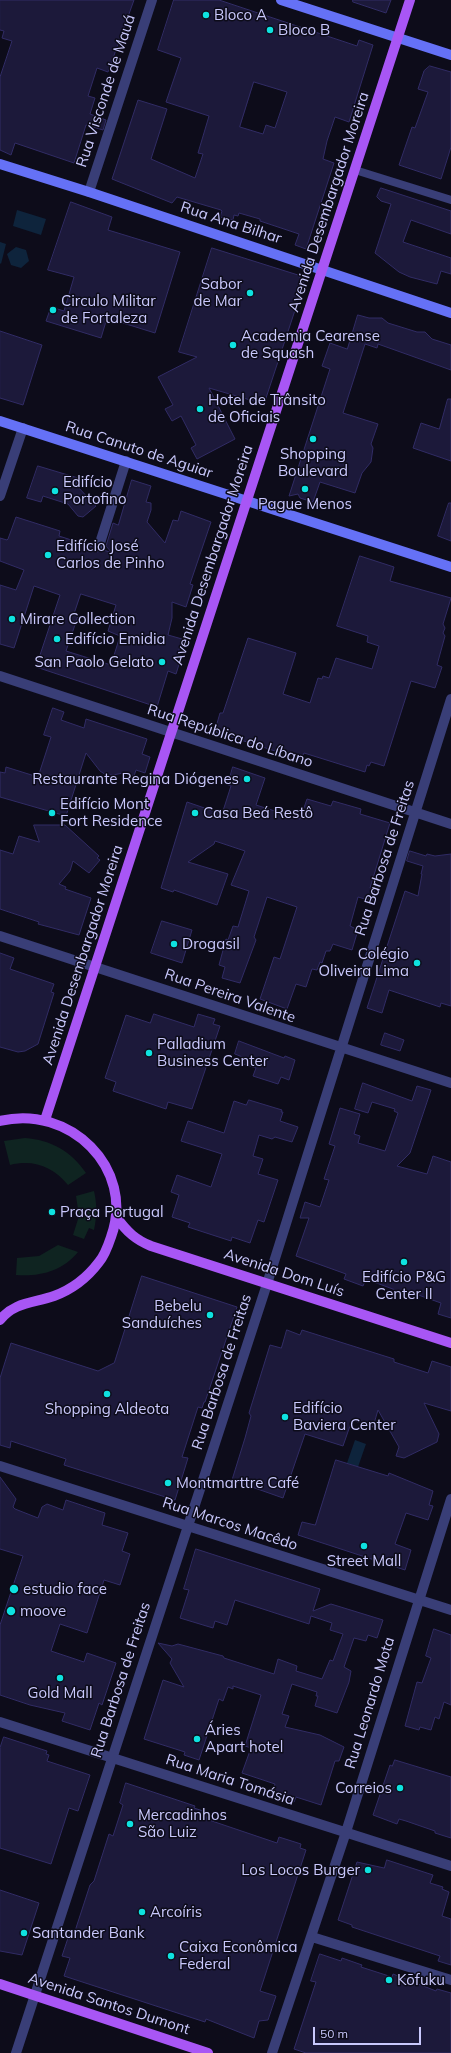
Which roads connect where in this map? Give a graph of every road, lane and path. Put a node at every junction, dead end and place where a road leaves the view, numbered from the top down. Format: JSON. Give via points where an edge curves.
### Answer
{"nodes":[{"id":1,"x":152,"y":0,"type":"edge"},
{"id":2,"x":281,"y":0,"type":"edge"},
{"id":3,"x":410,"y":0,"type":"edge"},
{"id":4,"x":398,"y":37,"type":"junction"},
{"id":5,"x":451,"y":55,"type":"edge"},
{"id":6,"x":0,"y":164,"type":"edge"},
{"id":7,"x":355,"y":170,"type":"junction"},
{"id":8,"x":89,"y":192,"type":"junction"},
{"id":9,"x":451,"y":200,"type":"edge"},
{"id":10,"x":323,"y":270,"type":"junction"},
{"id":11,"x":451,"y":313,"type":"edge"},
{"id":12,"x":0,"y":421,"type":"edge"},
{"id":13,"x":22,"y":428,"type":"junction"},
{"id":14,"x":126,"y":461,"type":"junction"},
{"id":15,"x":0,"y":496,"type":"edge"},
{"id":16,"x":247,"y":501,"type":"junction"},
{"id":17,"x":99,"y":546,"type":"dead end"},
{"id":18,"x":451,"y":567,"type":"edge"},
{"id":19,"x":0,"y":676,"type":"edge"},
{"id":20,"x":451,"y":699,"type":"edge"},
{"id":21,"x":171,"y":732,"type":"junction"},
{"id":22,"x":415,"y":812,"type":"junction"},
{"id":23,"x":451,"y":824,"type":"edge"},
{"id":24,"x":0,"y":936,"type":"edge"},
{"id":25,"x":95,"y":967,"type":"junction"},
{"id":26,"x":341,"y":1049,"type":"junction"},
{"id":27,"x":451,"y":1084,"type":"edge"},
{"id":28,"x":45,"y":1120,"type":"junction"},
{"id":29,"x":0,"y":1121,"type":"edge"},
{"id":30,"x":117,"y":1218,"type":"junction"},
{"id":31,"x":267,"y":1284,"type":"junction"},
{"id":32,"x":0,"y":1320,"type":"edge"},
{"id":33,"x":451,"y":1343,"type":"edge"},
{"id":34,"x":0,"y":1466,"type":"edge"},
{"id":35,"x":451,"y":1498,"type":"edge"},
{"id":36,"x":187,"y":1526,"type":"junction"},
{"id":37,"x":418,"y":1599,"type":"junction"},
{"id":38,"x":451,"y":1610,"type":"edge"},
{"id":39,"x":0,"y":1722,"type":"edge"},
{"id":40,"x":111,"y":1758,"type":"junction"},
{"id":41,"x":346,"y":1832,"type":"junction"},
{"id":42,"x":451,"y":1866,"type":"edge"},
{"id":43,"x":312,"y":1937,"type":"junction"},
{"id":44,"x":451,"y":1980,"type":"edge"},
{"id":45,"x":0,"y":1984,"type":"edge"},
{"id":46,"x":33,"y":1995,"type":"junction"},
{"id":47,"x":16,"y":2053,"type":"edge"},
{"id":48,"x":208,"y":2053,"type":"edge"},
{"id":49,"x":272,"y":2053,"type":"edge"}],
"edges":[{"from":1,"to":8,"type":"street","name":"Rua Visconde de Mauá"},
{"from":2,"to":4,"type":"street"},
{"from":3,"to":4,"type":"main road","name":"Avenida Desembargador Moreira"},
{"from":4,"to":5,"type":"street"},
{"from":4,"to":7,"type":"main road","name":"Avenida Desembargador Moreira"},
{"from":6,"to":8,"type":"street","name":"Rua Ana Bilhar"},
{"from":7,"to":9,"type":"lane"},
{"from":7,"to":10,"type":"main road","name":"Avenida Desembargador Moreira"},
{"from":8,"to":10,"type":"street","name":"Rua Ana Bilhar"},
{"from":10,"to":11,"type":"street","name":"Rua Ana Bilhar"},
{"from":10,"to":16,"type":"main road","name":"Avenida Desembargador Moreira"},
{"from":12,"to":13,"type":"street","name":"Rua Canuto de Aguiar"},
{"from":13,"to":14,"type":"street","name":"Rua Canuto de Aguiar"},
{"from":13,"to":15,"type":"street"},
{"from":14,"to":16,"type":"street","name":"Rua Canuto de Aguiar"},
{"from":14,"to":17,"type":"street"},
{"from":16,"to":18,"type":"street","name":"Rua Canuto de Aguiar"},
{"from":16,"to":21,"type":"main road","name":"Avenida Desembargador Moreira"},
{"from":19,"to":21,"type":"street","name":"Rua República do Líbano"},
{"from":20,"to":22,"type":"street","name":"Rua Barbosa de Freitas"},
{"from":21,"to":22,"type":"street","name":"Rua República do Líbano"},
{"from":21,"to":25,"type":"main road","name":"Avenida Desembargador Moreira"},
{"from":22,"to":23,"type":"street","name":"Rua República do Líbano"},
{"from":22,"to":26,"type":"street","name":"Rua Barbosa de Freitas"},
{"from":24,"to":25,"type":"street","name":"Rua Pereira Valente"},
{"from":25,"to":26,"type":"street","name":"Rua Pereira Valente"},
{"from":25,"to":28,"type":"main road","name":"Avenida Desembargador Moreira"},
{"from":26,"to":27,"type":"street","name":"Rua Pereira Valente"},
{"from":26,"to":31,"type":"street","name":"Rua Barbosa de Freitas"},
{"from":28,"to":29,"type":"main road","via":[[17,1118]]},
{"from":28,"to":30,"type":"main road","via":[[67,1129],[98,1154],[112,1180],[116,1195]]},
{"from":30,"to":31,"type":"main road","name":"Avenida Dom Luís","via":[[138,1240],[151,1246]]},
{"from":30,"to":32,"type":"main road","via":[[105,1254],[89,1274],[74,1287],[53,1296],[22,1304],[10,1310]]},
{"from":31,"to":33,"type":"main road","name":"Avenida Dom Luís"},
{"from":31,"to":36,"type":"street","name":"Rua Barbosa de Freitas"},
{"from":34,"to":36,"type":"street","name":"Rua Marcos Macêdo"},
{"from":35,"to":37,"type":"street","name":"Rua Leonardo Mota"},
{"from":36,"to":37,"type":"street","name":"Rua Marcos Macêdo"},
{"from":36,"to":40,"type":"street","name":"Rua Barbosa de Freitas"},
{"from":37,"to":38,"type":"street","name":"Rua Marcos Macêdo"},
{"from":37,"to":41,"type":"street","name":"Rua Leonardo Mota"},
{"from":39,"to":40,"type":"street","name":"Rua Maria Tomásia"},
{"from":40,"to":41,"type":"street","name":"Rua Maria Tomásia"},
{"from":40,"to":46,"type":"street","name":"Rua Barbosa de Freitas"},
{"from":41,"to":42,"type":"street","name":"Rua Maria Tomásia"},
{"from":41,"to":43,"type":"street","name":"Rua Leonardo Mota"},
{"from":43,"to":44,"type":"street"},
{"from":43,"to":49,"type":"street","name":"Rua Leonardo Mota"},
{"from":45,"to":46,"type":"main road","name":"Avenida Santos Dumont"},
{"from":46,"to":47,"type":"street","name":"Rua Barbosa de Freitas"},
{"from":46,"to":48,"type":"main road","name":"Avenida Santos Dumont"}]}
